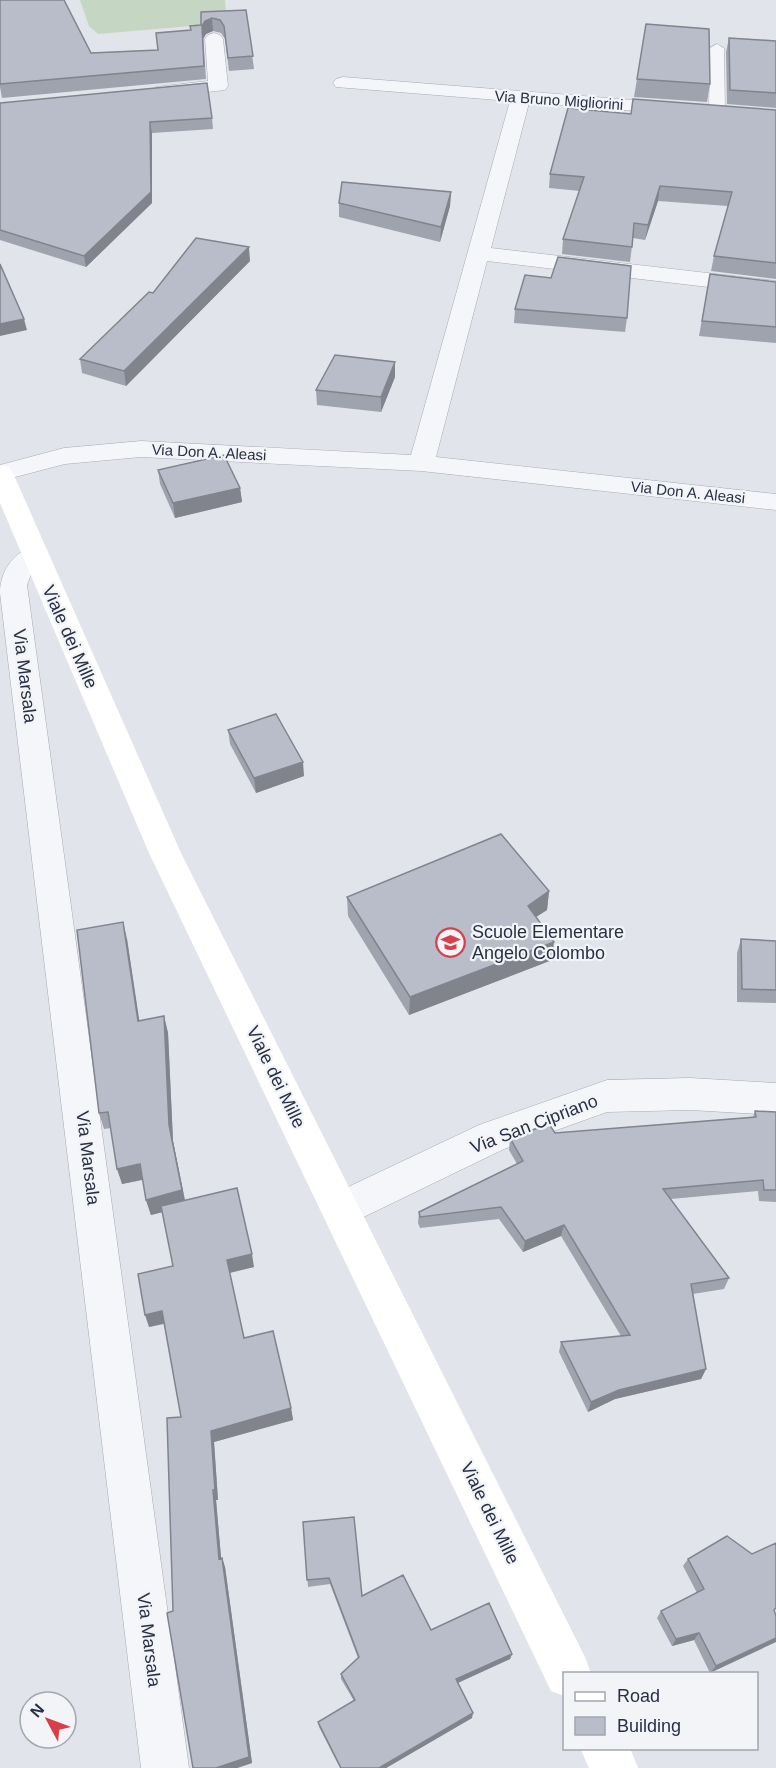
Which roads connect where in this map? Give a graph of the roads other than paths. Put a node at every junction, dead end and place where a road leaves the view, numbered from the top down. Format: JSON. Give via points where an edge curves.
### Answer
{"nodes":[{"id":1,"x":214,"y":39,"type":"edge"},
{"id":2,"x":717,"y":48,"type":"dead end"},
{"id":3,"x":343,"y":83,"type":"dead end"},
{"id":4,"x":149,"y":93,"type":"edge"},
{"id":5,"x":521,"y":97,"type":"junction"},
{"id":6,"x":717,"y":111,"type":"junction"},
{"id":7,"x":741,"y":113,"type":"edge"},
{"id":8,"x":479,"y":253,"type":"junction"},
{"id":9,"x":776,"y":288,"type":"edge"},
{"id":10,"x":421,"y":463,"type":"junction"},
{"id":11,"x":0,"y":473,"type":"edge"},
{"id":12,"x":776,"y":502,"type":"edge"},
{"id":13,"x":34,"y":555,"type":"junction"},
{"id":14,"x":776,"y":1099,"type":"edge"},
{"id":15,"x":341,"y":1210,"type":"junction"},
{"id":16,"x":567,"y":1672,"type":"edge"},
{"id":17,"x":605,"y":1750,"type":"edge"},
{"id":18,"x":165,"y":1768,"type":"edge"},
{"id":19,"x":614,"y":1768,"type":"edge"}],
"edges":[{"from":1,"to":4,"type":"street","via":[[218,86]]},
{"from":2,"to":6,"type":"lane"},
{"from":3,"to":5,"type":"street","name":"Via Bruno Migliorini"},
{"from":5,"to":6,"type":"street","name":"Via Bruno Migliorini"},
{"from":5,"to":8,"type":"street"},
{"from":6,"to":7,"type":"street","name":"Via Bruno Migliorini"},
{"from":8,"to":9,"type":"street"},
{"from":8,"to":10,"type":"street"},
{"from":10,"to":11,"type":"street","name":"Via Don A. Aleasi","via":[[141,449],[64,456]]},
{"from":10,"to":12,"type":"street","name":"Via Don A. Aleasi"},
{"from":11,"to":13,"type":"main road","name":"Viale dei Mille"},
{"from":13,"to":15,"type":"main road","name":"Viale dei Mille","via":[[165,853]]},
{"from":13,"to":18,"type":"street","name":"Via Marsala","via":[[20,568],[13,585]]},
{"from":14,"to":15,"type":"street","name":"Via San Cipriano","via":[[690,1094],[607,1096],[492,1137]]},
{"from":15,"to":16,"type":"main road","name":"Viale dei Mille"},
{"from":17,"to":19,"type":"main road"}]}
